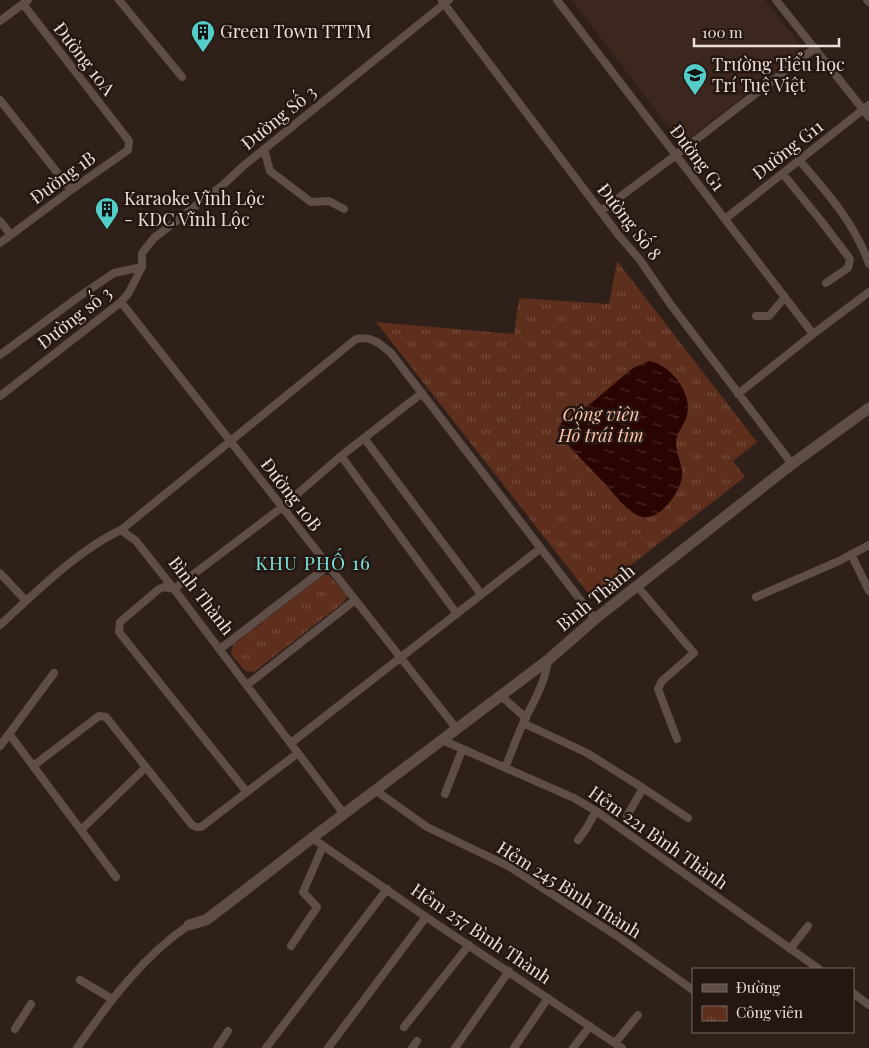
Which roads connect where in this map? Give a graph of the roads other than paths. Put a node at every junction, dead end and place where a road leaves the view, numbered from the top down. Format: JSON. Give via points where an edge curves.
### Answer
{"nodes":[{"id":1,"x":119,"y":0,"type":"edge"},
{"id":2,"x":557,"y":0,"type":"edge"},
{"id":3,"x":776,"y":0,"type":"edge"},
{"id":4,"x":445,"y":1,"type":"edge"},
{"id":5,"x":26,"y":2,"type":"edge"},
{"id":6,"x":0,"y":22,"type":"edge"},
{"id":7,"x":815,"y":48,"type":"junction"},
{"id":8,"x":182,"y":77,"type":"dead end"},
{"id":9,"x":0,"y":100,"type":"edge"},
{"id":10,"x":866,"y":107,"type":"edge"},
{"id":11,"x":869,"y":117,"type":"edge"},
{"id":12,"x":122,"y":133,"type":"joint"},
{"id":13,"x":264,"y":149,"type":"junction"},
{"id":14,"x":676,"y":155,"type":"junction"},
{"id":15,"x":799,"y":160,"type":"junction"},
{"id":16,"x":783,"y":174,"type":"junction"},
{"id":17,"x":71,"y":190,"type":"junction"},
{"id":18,"x":344,"y":208,"type":"dead end"},
{"id":19,"x":601,"y":211,"type":"junction"},
{"id":20,"x":724,"y":219,"type":"junction"},
{"id":21,"x":0,"y":221,"type":"edge"},
{"id":22,"x":10,"y":235,"type":"junction"},
{"id":23,"x":0,"y":243,"type":"edge"},
{"id":24,"x":869,"y":264,"type":"edge"},
{"id":25,"x":142,"y":267,"type":"junction"},
{"id":26,"x":826,"y":283,"type":"dead end"},
{"id":27,"x":869,"y":292,"type":"edge"},
{"id":28,"x":785,"y":298,"type":"junction"},
{"id":29,"x":121,"y":302,"type":"junction"},
{"id":30,"x":756,"y":316,"type":"dead end"},
{"id":31,"x":813,"y":334,"type":"junction"},
{"id":32,"x":0,"y":355,"type":"edge"},
{"id":33,"x":422,"y":394,"type":"junction"},
{"id":34,"x":738,"y":394,"type":"junction"},
{"id":35,"x":0,"y":396,"type":"edge"},
{"id":36,"x":869,"y":408,"type":"edge"},
{"id":37,"x":364,"y":438,"type":"junction"},
{"id":38,"x":229,"y":441,"type":"junction"},
{"id":39,"x":341,"y":456,"type":"junction"},
{"id":40,"x":792,"y":464,"type":"junction"},
{"id":41,"x":281,"y":508,"type":"junction"},
{"id":42,"x":120,"y":530,"type":"junction"},
{"id":43,"x":869,"y":545,"type":"edge"},
{"id":44,"x":541,"y":548,"type":"junction"},
{"id":45,"x":851,"y":554,"type":"junction"},
{"id":46,"x":328,"y":566,"type":"junction"},
{"id":47,"x":0,"y":573,"type":"edge"},
{"id":48,"x":637,"y":586,"type":"junction"},
{"id":49,"x":174,"y":589,"type":"junction"},
{"id":50,"x":869,"y":591,"type":"edge"},
{"id":51,"x":481,"y":594,"type":"junction"},
{"id":52,"x":756,"y":597,"type":"dead end"},
{"id":53,"x":356,"y":600,"type":"junction"},
{"id":54,"x":26,"y":601,"type":"junction"},
{"id":55,"x":457,"y":614,"type":"junction"},
{"id":56,"x":595,"y":619,"type":"junction"},
{"id":57,"x":0,"y":625,"type":"edge"},
{"id":58,"x":220,"y":649,"type":"junction"},
{"id":59,"x":401,"y":658,"type":"junction"},
{"id":60,"x":548,"y":660,"type":"junction"},
{"id":61,"x":54,"y":673,"type":"dead end"},
{"id":62,"x":248,"y":684,"type":"junction"},
{"id":63,"x":500,"y":695,"type":"junction"},
{"id":64,"x":524,"y":721,"type":"junction"},
{"id":65,"x":456,"y":728,"type":"junction"},
{"id":66,"x":10,"y":735,"type":"junction"},
{"id":67,"x":677,"y":739,"type":"dead end"},
{"id":68,"x":442,"y":740,"type":"junction"},
{"id":69,"x":291,"y":743,"type":"junction"},
{"id":70,"x":0,"y":746,"type":"edge"},
{"id":71,"x":462,"y":750,"type":"junction"},
{"id":72,"x":298,"y":753,"type":"junction"},
{"id":73,"x":33,"y":766,"type":"junction"},
{"id":74,"x":146,"y":767,"type":"junction"},
{"id":75,"x":505,"y":768,"type":"junction"},
{"id":76,"x":643,"y":788,"type":"junction"},
{"id":77,"x":375,"y":790,"type":"junction"},
{"id":78,"x":246,"y":791,"type":"junction"},
{"id":79,"x":445,"y":794,"type":"dead end"},
{"id":80,"x":596,"y":811,"type":"junction"},
{"id":81,"x":344,"y":814,"type":"junction"},
{"id":82,"x":627,"y":816,"type":"dead end"},
{"id":83,"x":688,"y":818,"type":"dead end"},
{"id":84,"x":81,"y":830,"type":"junction"},
{"id":85,"x":312,"y":838,"type":"junction"},
{"id":86,"x":578,"y":840,"type":"dead end"},
{"id":87,"x":323,"y":846,"type":"junction"},
{"id":88,"x":116,"y":877,"type":"dead end"},
{"id":89,"x":387,"y":888,"type":"junction"},
{"id":90,"x":426,"y":917,"type":"junction"},
{"id":91,"x":189,"y":925,"type":"joint"},
{"id":92,"x":808,"y":926,"type":"dead end"},
{"id":93,"x":469,"y":945,"type":"junction"},
{"id":94,"x":291,"y":946,"type":"dead end"},
{"id":95,"x":790,"y":949,"type":"junction"},
{"id":96,"x":818,"y":968,"type":"edge"},
{"id":97,"x":509,"y":971,"type":"junction"},
{"id":98,"x":80,"y":980,"type":"dead end"},
{"id":99,"x":692,"y":989,"type":"edge"},
{"id":100,"x":854,"y":994,"type":"edge"},
{"id":101,"x":548,"y":998,"type":"junction"},
{"id":102,"x":112,"y":999,"type":"junction"},
{"id":103,"x":868,"y":1001,"type":"edge"},
{"id":104,"x":31,"y":1004,"type":"dead end"},
{"id":105,"x":638,"y":1015,"type":"dead end"},
{"id":106,"x":404,"y":1026,"type":"dead end"},
{"id":107,"x":590,"y":1026,"type":"junction"},
{"id":108,"x":15,"y":1029,"type":"dead end"},
{"id":109,"x":228,"y":1031,"type":"dead end"},
{"id":110,"x":615,"y":1043,"type":"junction"},
{"id":111,"x":77,"y":1048,"type":"edge"},
{"id":112,"x":216,"y":1048,"type":"edge"},
{"id":113,"x":266,"y":1048,"type":"edge"},
{"id":114,"x":328,"y":1048,"type":"edge"},
{"id":115,"x":455,"y":1048,"type":"edge"},
{"id":116,"x":514,"y":1048,"type":"edge"},
{"id":117,"x":573,"y":1048,"type":"edge"},
{"id":118,"x":622,"y":1048,"type":"edge"}],
"edges":[{"from":1,"to":8,"type":"street"},
{"from":2,"to":14,"type":"street","name":"Đường G1"},
{"from":3,"to":7,"type":"street"},
{"from":4,"to":13,"type":"street","name":"Đường Số 3"},
{"from":4,"to":19,"type":"street","name":"Đường Số 8"},
{"from":5,"to":6,"type":"street"},
{"from":5,"to":12,"type":"street","name":"Đường 10A"},
{"from":7,"to":10,"type":"street"},
{"from":7,"to":14,"type":"street"},
{"from":9,"to":17,"type":"street"},
{"from":10,"to":11,"type":"street"},
{"from":10,"to":15,"type":"street","name":"Đường G11"},
{"from":12,"to":17,"type":"street","name":"Đường 1B","via":[[129,141],[128,150]]},
{"from":13,"to":18,"type":"street","via":[[270,171],[311,202],[329,201]]},
{"from":13,"to":25,"type":"street","name":"Đường Số 3","via":[[154,238],[142,253]]},
{"from":14,"to":19,"type":"street"},
{"from":14,"to":20,"type":"street","name":"Đường G1"},
{"from":15,"to":16,"type":"street","name":"Đường G11"},
{"from":15,"to":24,"type":"street","via":[[851,226]]},
{"from":16,"to":20,"type":"street","name":"Đường G11"},
{"from":16,"to":26,"type":"street","via":[[850,260],[848,268]]},
{"from":17,"to":22,"type":"street","name":"Đường 1B"},
{"from":19,"to":34,"type":"street","name":"Đường Số 8"},
{"from":20,"to":28,"type":"street","name":"Đường G1"},
{"from":21,"to":22,"type":"street"},
{"from":22,"to":23,"type":"street","name":"Đường 1B"},
{"from":25,"to":29,"type":"street","name":"Đường số 3"},
{"from":25,"to":32,"type":"street","name":"Đường số 3","via":[[114,274]]},
{"from":27,"to":31,"type":"street"},
{"from":28,"to":30,"type":"street","via":[[769,316]]},
{"from":28,"to":31,"type":"street","name":"Đường G1"},
{"from":29,"to":35,"type":"street","name":"Đường số 3"},
{"from":29,"to":38,"type":"street","name":"Đường 10B"},
{"from":31,"to":34,"type":"street"},
{"from":33,"to":37,"type":"street"},
{"from":33,"to":38,"type":"street","via":[[391,353],[378,342],[356,339]]},
{"from":33,"to":44,"type":"street"},
{"from":34,"to":40,"type":"street","name":"Đường Số 8"},
{"from":36,"to":40,"type":"street","name":"Bình Thành"},
{"from":37,"to":39,"type":"street"},
{"from":37,"to":51,"type":"street"},
{"from":38,"to":41,"type":"street","name":"Đường 10B"},
{"from":38,"to":42,"type":"street"},
{"from":39,"to":41,"type":"street"},
{"from":39,"to":55,"type":"street"},
{"from":40,"to":48,"type":"street","name":"Bình Thành"},
{"from":41,"to":46,"type":"street","name":"Đường 10B"},
{"from":41,"to":49,"type":"street"},
{"from":42,"to":49,"type":"street","name":"Bình Thành","via":[[136,541]]},
{"from":42,"to":54,"type":"street","via":[[102,539]]},
{"from":43,"to":45,"type":"street"},
{"from":44,"to":51,"type":"street"},
{"from":44,"to":56,"type":"street"},
{"from":45,"to":50,"type":"street"},
{"from":45,"to":52,"type":"street"},
{"from":46,"to":53,"type":"street","name":"Đường 10B"},
{"from":46,"to":58,"type":"street"},
{"from":47,"to":54,"type":"street"},
{"from":48,"to":56,"type":"street","name":"Bình Thành"},
{"from":48,"to":67,"type":"street","via":[[694,653],[662,682],[658,690]]},
{"from":49,"to":58,"type":"street","name":"Bình Thành"},
{"from":49,"to":78,"type":"street","via":[[159,589],[120,622],[119,632]]},
{"from":51,"to":55,"type":"street"},
{"from":53,"to":59,"type":"street","name":"Đường 10B"},
{"from":53,"to":62,"type":"street"},
{"from":54,"to":57,"type":"street"},
{"from":55,"to":59,"type":"street"},
{"from":56,"to":60,"type":"street","name":"Bình Thành"},
{"from":58,"to":62,"type":"street","name":"Bình Thành"},
{"from":59,"to":65,"type":"street","name":"Đường 10B"},
{"from":59,"to":69,"type":"street"},
{"from":60,"to":63,"type":"street","name":"Bình Thành"},
{"from":60,"to":64,"type":"street","via":[[541,686]]},
{"from":61,"to":66,"type":"street"},
{"from":62,"to":69,"type":"street","name":"Bình Thành"},
{"from":63,"to":64,"type":"street"},
{"from":63,"to":65,"type":"street","name":"Bình Thành"},
{"from":64,"to":75,"type":"street"},
{"from":64,"to":76,"type":"street","via":[[587,753]]},
{"from":65,"to":68,"type":"street","name":"Bình Thành"},
{"from":66,"to":70,"type":"street"},
{"from":66,"to":73,"type":"street"},
{"from":68,"to":71,"type":"street","name":"Hẻm 221 Bình Thành"},
{"from":68,"to":77,"type":"street","name":"Bình Thành"},
{"from":69,"to":72,"type":"street","name":"Bình Thành"},
{"from":71,"to":75,"type":"street","name":"Hẻm 221 Bình Thành"},
{"from":71,"to":79,"type":"street"},
{"from":72,"to":78,"type":"street"},
{"from":72,"to":81,"type":"street","name":"Bình Thành"},
{"from":73,"to":74,"type":"street","via":[[103,716]]},
{"from":73,"to":84,"type":"street"},
{"from":74,"to":78,"type":"street","via":[[196,827],[202,827]]},
{"from":74,"to":84,"type":"street"},
{"from":75,"to":80,"type":"street","name":"Hẻm 221 Bình Thành"},
{"from":76,"to":82,"type":"street"},
{"from":76,"to":83,"type":"street"},
{"from":77,"to":81,"type":"street","name":"Bình Thành"},
{"from":77,"to":99,"type":"street","name":"Hẻm 245 Bình Thành","via":[[426,827],[510,867]]},
{"from":80,"to":86,"type":"street"},
{"from":80,"to":95,"type":"street","name":"Hẻm 221 Bình Thành"},
{"from":81,"to":85,"type":"street","name":"Bình Thành"},
{"from":84,"to":88,"type":"street"},
{"from":85,"to":87,"type":"street","name":"Hẻm 257 Bình Thành"},
{"from":85,"to":91,"type":"street","name":"Bình Thành","via":[[206,920]]},
{"from":87,"to":89,"type":"street","name":"Hẻm 257 Bình Thành"},
{"from":87,"to":94,"type":"street","via":[[302,892],[317,907]]},
{"from":89,"to":90,"type":"street","name":"Hẻm 257 Bình Thành"},
{"from":89,"to":113,"type":"street"},
{"from":90,"to":93,"type":"street","name":"Hẻm 257 Bình Thành"},
{"from":90,"to":114,"type":"street"},
{"from":91,"to":102,"type":"street","name":"Bình Thành","via":[[175,934]]},
{"from":92,"to":95,"type":"street"},
{"from":93,"to":97,"type":"street","name":"Hẻm 257 Bình Thành"},
{"from":93,"to":106,"type":"street"},
{"from":95,"to":96,"type":"street","name":"Hẻm 221 Bình Thành"},
{"from":97,"to":101,"type":"street","name":"Hẻm 257 Bình Thành"},
{"from":97,"to":115,"type":"street"},
{"from":98,"to":102,"type":"street"},
{"from":100,"to":103,"type":"street"},
{"from":101,"to":107,"type":"street","name":"Hẻm 257 Bình Thành"},
{"from":101,"to":116,"type":"street"},
{"from":102,"to":111,"type":"street","name":"Bình Thành"},
{"from":104,"to":108,"type":"street"},
{"from":105,"to":110,"type":"street"},
{"from":107,"to":110,"type":"street","name":"Hẻm 257 Bình Thành"},
{"from":107,"to":117,"type":"street"},
{"from":109,"to":112,"type":"street"},
{"from":110,"to":118,"type":"street","name":"Hẻm 257 Bình Thành"}]}
